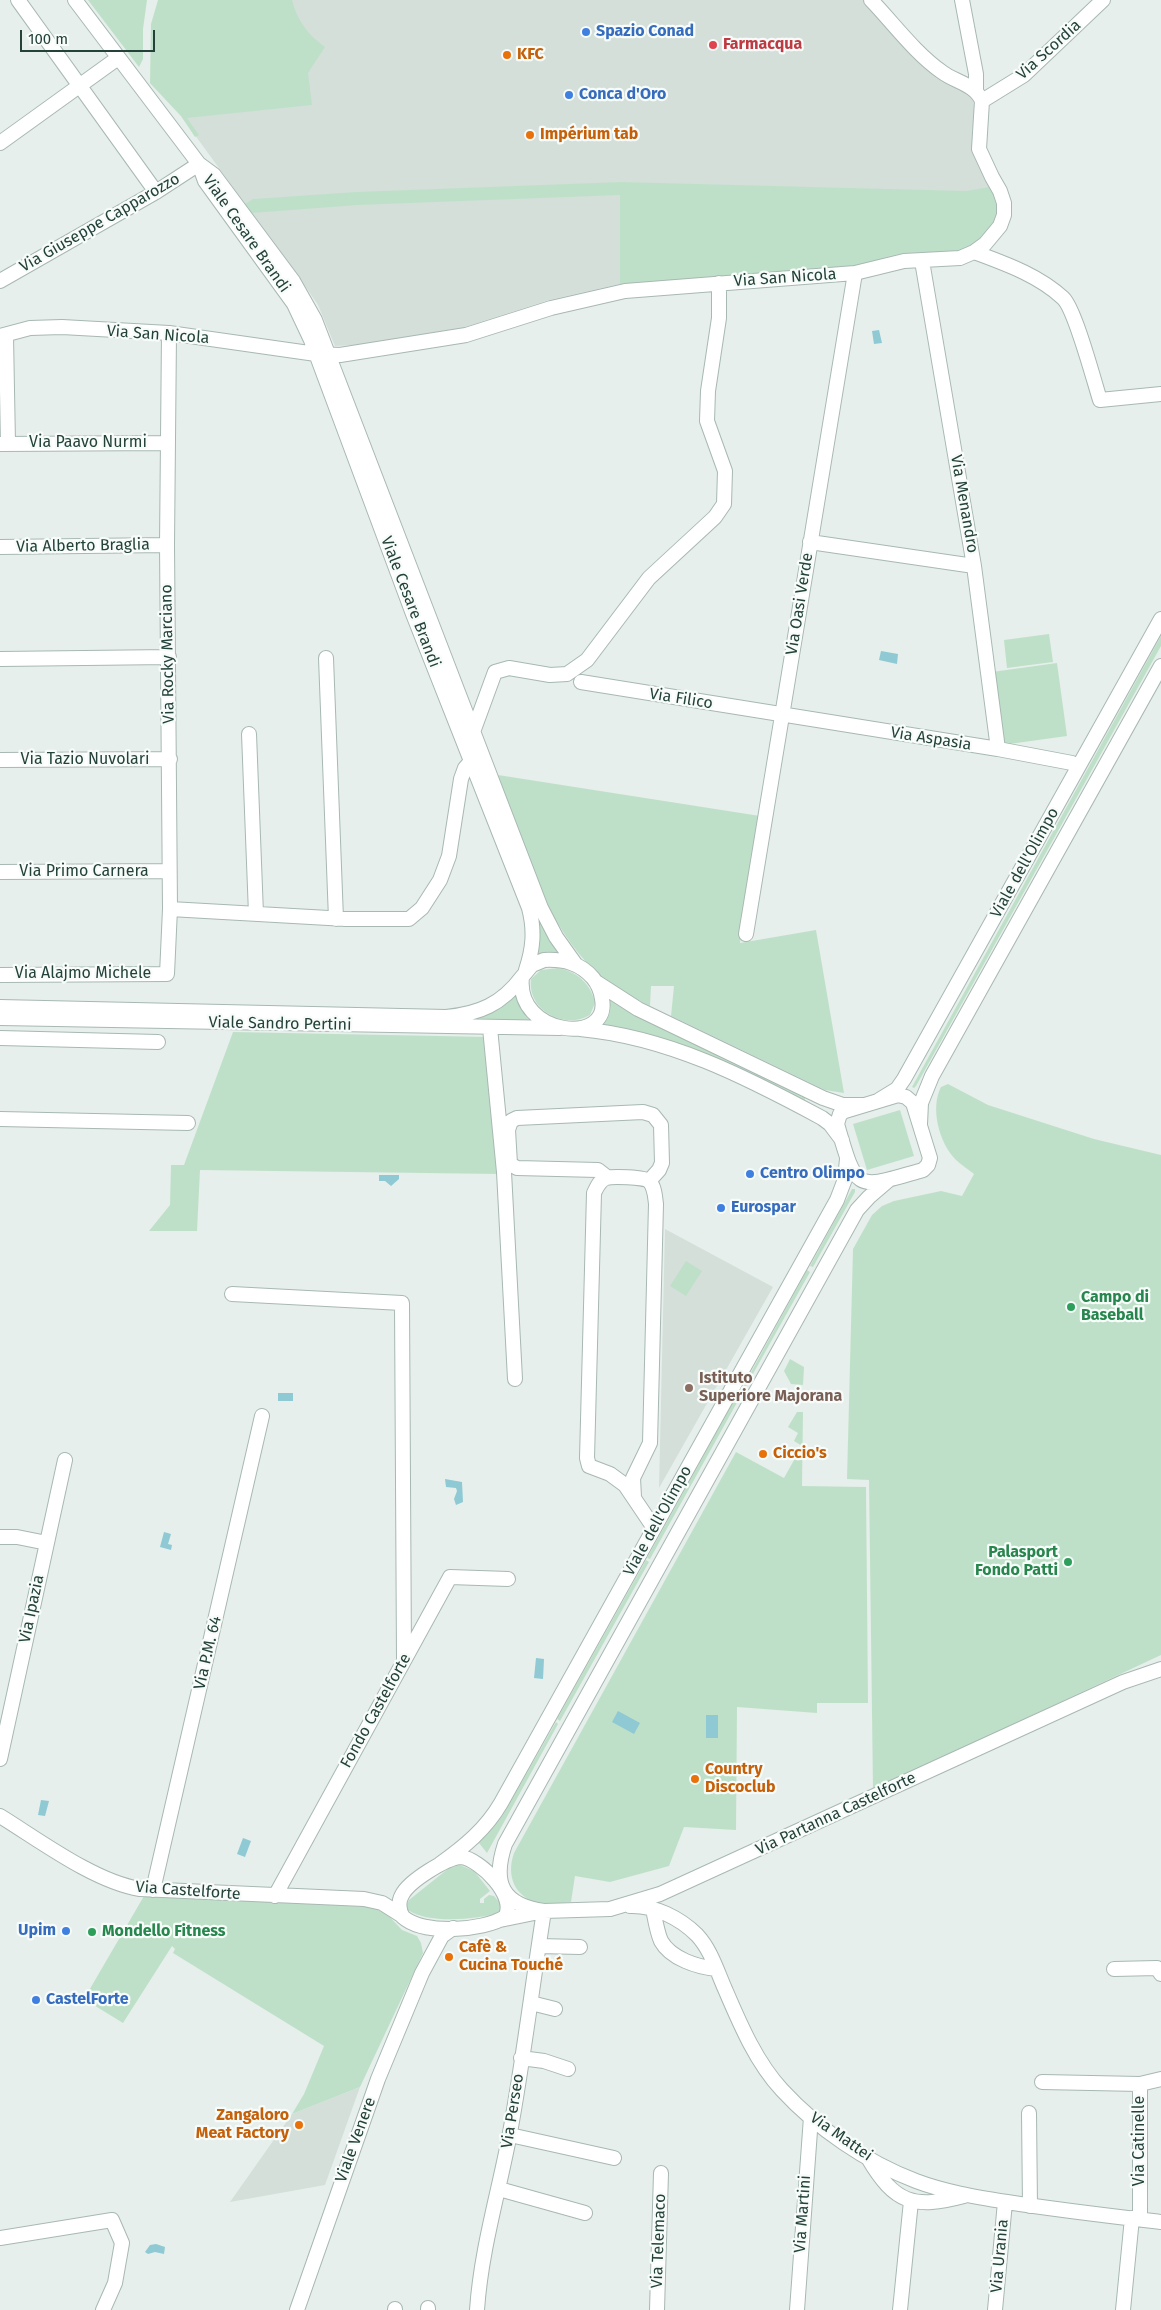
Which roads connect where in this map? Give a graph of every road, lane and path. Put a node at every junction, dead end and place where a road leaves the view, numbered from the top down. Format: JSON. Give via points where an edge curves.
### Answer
{"nodes":[{"id":1,"x":18,"y":0,"type":"edge"},
{"id":2,"x":75,"y":0,"type":"edge"},
{"id":3,"x":871,"y":0,"type":"edge"},
{"id":4,"x":962,"y":0,"type":"edge"},
{"id":5,"x":1103,"y":0,"type":"edge"},
{"id":6,"x":118,"y":58,"type":"junction"},
{"id":7,"x":80,"y":85,"type":"junction"},
{"id":8,"x":979,"y":96,"type":"junction"},
{"id":9,"x":0,"y":143,"type":"edge"},
{"id":10,"x":199,"y":164,"type":"junction"},
{"id":11,"x":156,"y":192,"type":"junction"},
{"id":12,"x":974,"y":252,"type":"junction"},
{"id":13,"x":922,"y":260,"type":"junction"},
{"id":14,"x":855,"y":273,"type":"junction"},
{"id":15,"x":0,"y":281,"type":"edge"},
{"id":16,"x":718,"y":283,"type":"junction"},
{"id":17,"x":168,"y":333,"type":"junction"},
{"id":18,"x":3,"y":336,"type":"edge"},
{"id":19,"x":323,"y":355,"type":"junction"},
{"id":20,"x":1161,"y":394,"type":"edge"},
{"id":21,"x":168,"y":442,"type":"junction"},
{"id":22,"x":4,"y":444,"type":"edge"},
{"id":23,"x":810,"y":542,"type":"junction"},
{"id":24,"x":167,"y":545,"type":"junction"},
{"id":25,"x":0,"y":547,"type":"edge"},
{"id":26,"x":974,"y":566,"type":"junction"},
{"id":27,"x":1161,"y":618,"type":"edge"},
{"id":28,"x":169,"y":657,"type":"junction"},
{"id":29,"x":0,"y":658,"type":"edge"},
{"id":30,"x":326,"y":658,"type":"dead end"},
{"id":31,"x":1161,"y":666,"type":"edge"},
{"id":32,"x":581,"y":682,"type":"dead end"},
{"id":33,"x":782,"y":715,"type":"junction"},
{"id":34,"x":473,"y":732,"type":"junction"},
{"id":35,"x":249,"y":734,"type":"dead end"},
{"id":36,"x":998,"y":749,"type":"junction"},
{"id":37,"x":170,"y":759,"type":"junction"},
{"id":38,"x":0,"y":760,"type":"edge"},
{"id":39,"x":472,"y":760,"type":"junction"},
{"id":40,"x":1078,"y":767,"type":"junction"},
{"id":41,"x":169,"y":871,"type":"junction"},
{"id":42,"x":0,"y":872,"type":"edge"},
{"id":43,"x":170,"y":909,"type":"junction"},
{"id":44,"x":256,"y":914,"type":"junction"},
{"id":45,"x":336,"y":919,"type":"junction"},
{"id":46,"x":746,"y":934,"type":"dead end"},
{"id":47,"x":576,"y":965,"type":"junction"},
{"id":48,"x":167,"y":974,"type":"joint"},
{"id":49,"x":524,"y":974,"type":"junction"},
{"id":50,"x":0,"y":975,"type":"edge"},
{"id":51,"x":596,"y":982,"type":"junction"},
{"id":52,"x":0,"y":1007,"type":"edge"},
{"id":53,"x":0,"y":1018,"type":"edge"},
{"id":54,"x":490,"y":1028,"type":"junction"},
{"id":55,"x":560,"y":1028,"type":"junction"},
{"id":56,"x":580,"y":1029,"type":"junction"},
{"id":57,"x":0,"y":1038,"type":"edge"},
{"id":58,"x":158,"y":1042,"type":"dead end"},
{"id":59,"x":879,"y":1100,"type":"junction"},
{"id":60,"x":864,"y":1105,"type":"junction"},
{"id":61,"x":0,"y":1119,"type":"edge"},
{"id":62,"x":188,"y":1123,"type":"dead end"},
{"id":63,"x":920,"y":1124,"type":"junction"},
{"id":64,"x":842,"y":1140,"type":"junction"},
{"id":65,"x":847,"y":1159,"type":"junction"},
{"id":66,"x":607,"y":1177,"type":"junction"},
{"id":67,"x":890,"y":1179,"type":"junction"},
{"id":68,"x":649,"y":1181,"type":"junction"},
{"id":69,"x":232,"y":1294,"type":"dead end"},
{"id":70,"x":515,"y":1379,"type":"dead end"},
{"id":71,"x":262,"y":1416,"type":"dead end"},
{"id":72,"x":65,"y":1460,"type":"dead end"},
{"id":73,"x":634,"y":1497,"type":"junction"},
{"id":74,"x":654,"y":1528,"type":"junction"},
{"id":75,"x":0,"y":1537,"type":"edge"},
{"id":76,"x":47,"y":1543,"type":"junction"},
{"id":77,"x":508,"y":1579,"type":"dead end"},
{"id":78,"x":404,"y":1660,"type":"junction"},
{"id":79,"x":1161,"y":1669,"type":"edge"},
{"id":80,"x":0,"y":1759,"type":"edge"},
{"id":81,"x":0,"y":1816,"type":"edge"},
{"id":82,"x":440,"y":1864,"type":"junction"},
{"id":83,"x":418,"y":1880,"type":"junction"},
{"id":84,"x":153,"y":1890,"type":"junction"},
{"id":85,"x":503,"y":1892,"type":"junction"},
{"id":86,"x":275,"y":1896,"type":"junction"},
{"id":87,"x":364,"y":1899,"type":"junction"},
{"id":88,"x":621,"y":1907,"type":"junction"},
{"id":89,"x":653,"y":1909,"type":"junction"},
{"id":90,"x":544,"y":1912,"type":"junction"},
{"id":91,"x":401,"y":1915,"type":"junction"},
{"id":92,"x":500,"y":1920,"type":"junction"},
{"id":93,"x":416,"y":1925,"type":"junction"},
{"id":94,"x":453,"y":1928,"type":"junction"},
{"id":95,"x":539,"y":1946,"type":"junction"},
{"id":96,"x":580,"y":1947,"type":"dead end"},
{"id":97,"x":1114,"y":1969,"type":"dead end"},
{"id":98,"x":716,"y":1970,"type":"junction"},
{"id":99,"x":422,"y":1973,"type":"junction"},
{"id":100,"x":1161,"y":1974,"type":"edge"},
{"id":101,"x":531,"y":2004,"type":"junction"},
{"id":102,"x":554,"y":2009,"type":"dead end"},
{"id":103,"x":522,"y":2058,"type":"junction"},
{"id":104,"x":568,"y":2069,"type":"dead end"},
{"id":105,"x":1161,"y":2079,"type":"edge"},
{"id":106,"x":1042,"y":2082,"type":"dead end"},
{"id":107,"x":1140,"y":2084,"type":"junction"},
{"id":108,"x":1029,"y":2114,"type":"dead end"},
{"id":109,"x":811,"y":2118,"type":"junction"},
{"id":110,"x":510,"y":2135,"type":"junction"},
{"id":111,"x":868,"y":2157,"type":"junction"},
{"id":112,"x":614,"y":2158,"type":"dead end"},
{"id":113,"x":661,"y":2172,"type":"dead end"},
{"id":114,"x":498,"y":2189,"type":"junction"},
{"id":115,"x":967,"y":2195,"type":"junction"},
{"id":116,"x":911,"y":2201,"type":"junction"},
{"id":117,"x":1005,"y":2202,"type":"junction"},
{"id":118,"x":1030,"y":2206,"type":"junction"},
{"id":119,"x":584,"y":2214,"type":"dead end"},
{"id":120,"x":1136,"y":2219,"type":"junction"},
{"id":121,"x":1161,"y":2222,"type":"edge"},
{"id":122,"x":0,"y":2238,"type":"edge"},
{"id":123,"x":103,"y":2310,"type":"edge"},
{"id":124,"x":297,"y":2310,"type":"edge"},
{"id":125,"x":477,"y":2310,"type":"edge"},
{"id":126,"x":657,"y":2310,"type":"edge"},
{"id":127,"x":797,"y":2310,"type":"edge"},
{"id":128,"x":900,"y":2310,"type":"edge"},
{"id":129,"x":996,"y":2310,"type":"edge"},
{"id":130,"x":1123,"y":2310,"type":"edge"}],
"edges":[{"from":1,"to":7,"type":"street"},
{"from":2,"to":6,"type":"street","name":"Viale Cesare Brandi"},
{"from":3,"to":8,"type":"street","via":[[937,69]]},
{"from":4,"to":8,"type":"street"},
{"from":5,"to":8,"type":"street","name":"Via Scordia","via":[[1024,75]]},
{"from":6,"to":7,"type":"street"},
{"from":6,"to":10,"type":"street","name":"Viale Cesare Brandi"},
{"from":7,"to":9,"type":"street"},
{"from":7,"to":11,"type":"street"},
{"from":8,"to":12,"type":"street","via":[[979,148],[1000,191],[1004,215],[993,236]]},
{"from":10,"to":11,"type":"street","name":"Via Giuseppe Capparozzo"},
{"from":10,"to":19,"type":"street","name":"Viale Cesare Brandi","via":[[205,181],[294,304]]},
{"from":11,"to":15,"type":"street","name":"Via Giuseppe Capparozzo"},
{"from":12,"to":13,"type":"street","name":"Via San Nicola","via":[[960,258]]},
{"from":12,"to":20,"type":"street","via":[[1023,271],[1064,299],[1083,344],[1100,400]]},
{"from":13,"to":14,"type":"street","name":"Via San Nicola","via":[[891,263]]},
{"from":13,"to":26,"type":"street","name":"Via Menandro"},
{"from":14,"to":16,"type":"street","name":"Via San Nicola"},
{"from":14,"to":23,"type":"street","name":"Via Oasi Verde"},
{"from":16,"to":19,"type":"street","name":"Via San Nicola","via":[[625,291],[550,308],[466,335]]},
{"from":16,"to":34,"type":"street","via":[[719,318],[708,390],[707,422],[725,471],[724,504],[648,578],[587,660],[566,674],[550,675],[509,668],[495,672]]},
{"from":17,"to":18,"type":"street","name":"Via San Nicola","via":[[62,327],[30,328]]},
{"from":17,"to":19,"type":"street","name":"Via San Nicola"},
{"from":17,"to":21,"type":"street","name":"Via Rocky Marciano"},
{"from":18,"to":22,"type":"street","name":"Via Paavo Nurmi"},
{"from":19,"to":34,"type":"street","name":"Viale Cesare Brandi"},
{"from":19,"to":39,"type":"street","name":"Viale Cesare Brandi","via":[[413,614]]},
{"from":21,"to":22,"type":"street","name":"Via Paavo Nurmi"},
{"from":21,"to":24,"type":"street","name":"Via Rocky Marciano"},
{"from":23,"to":26,"type":"street"},
{"from":23,"to":33,"type":"street","name":"Via Oasi Verde"},
{"from":24,"to":25,"type":"street","name":"Via Alberto Braglia"},
{"from":24,"to":28,"type":"street","name":"Via Rocky Marciano"},
{"from":26,"to":36,"type":"street","name":"Via Menandro"},
{"from":27,"to":40,"type":"street","name":"Viale dell'Olimpo"},
{"from":28,"to":29,"type":"street"},
{"from":28,"to":37,"type":"street","name":"Via Rocky Marciano"},
{"from":30,"to":45,"type":"street"},
{"from":31,"to":63,"type":"street","name":"Viale dell'Olimpo","via":[[932,1076],[921,1103]]},
{"from":32,"to":33,"type":"street","name":"Via Filico"},
{"from":33,"to":36,"type":"street","name":"Via Aspasia"},
{"from":33,"to":46,"type":"street","name":"Via Oasi Verde"},
{"from":34,"to":39,"type":"street"},
{"from":34,"to":47,"type":"street","name":"Viale Cesare Brandi","via":[[541,908]]},
{"from":35,"to":44,"type":"street"},
{"from":36,"to":40,"type":"street","name":"Via Aspasia","via":[[1072,763]]},
{"from":37,"to":38,"type":"street","name":"Via Tazio Nuvolari"},
{"from":37,"to":41,"type":"street","name":"Via Rocky Marciano"},
{"from":39,"to":45,"type":"street","via":[[461,779],[448,856],[440,880],[422,908],[408,919]]},
{"from":39,"to":49,"type":"street","name":"Viale Cesare Brandi","via":[[532,921],[533,943]]},
{"from":40,"to":59,"type":"street","name":"Viale dell'Olimpo","via":[[904,1079],[897,1089]]},
{"from":41,"to":42,"type":"street","name":"Via Primo Carnera"},
{"from":41,"to":43,"type":"street","name":"Via Rocky Marciano"},
{"from":43,"to":44,"type":"street"},
{"from":43,"to":48,"type":"street","name":"Via Rocky Marciano"},
{"from":44,"to":45,"type":"street"},
{"from":47,"to":49,"type":"street","via":[[544,960],[532,965]]},
{"from":47,"to":51,"type":"street"},
{"from":48,"to":50,"type":"street","name":"Via Alajmo Michele"},
{"from":49,"to":52,"type":"street","name":"Viale Sandro Pertini","via":[[514,988],[495,1004],[446,1017]]},
{"from":49,"to":55,"type":"street","via":[[524,996],[533,1012],[541,1020]]},
{"from":51,"to":56,"type":"street","via":[[602,997],[602,1010],[594,1023]]},
{"from":51,"to":60,"type":"street","via":[[638,1009],[823,1098],[843,1105]]},
{"from":53,"to":54,"type":"street","name":"Viale Sandro Pertini"},
{"from":54,"to":55,"type":"street","name":"Viale Sandro Pertini"},
{"from":54,"to":70,"type":"street","via":[[504,1172]]},
{"from":55,"to":56,"type":"street"},
{"from":56,"to":64,"type":"street","via":[[652,1041],[695,1056],[822,1118]]},
{"from":57,"to":58,"type":"street"},
{"from":59,"to":60,"type":"street"},
{"from":59,"to":63,"type":"street","via":[[898,1095],[906,1097],[912,1103]]},
{"from":60,"to":64,"type":"street","via":[[840,1114],[837,1124]]},
{"from":61,"to":62,"type":"street"},
{"from":63,"to":67,"type":"street","via":[[930,1158],[928,1165],[923,1170]]},
{"from":64,"to":65,"type":"street"},
{"from":65,"to":67,"type":"street","via":[[851,1170],[861,1181],[869,1184]]},
{"from":65,"to":74,"type":"street","name":"Viale dell'Olimpo","via":[[845,1179],[837,1200]]},
{"from":66,"to":68,"type":"street"},
{"from":66,"to":68,"type":"street","via":[[598,1170],[517,1168],[510,1164],[508,1130],[511,1121],[517,1118],[634,1112],[653,1115],[661,1125],[662,1163]]},
{"from":66,"to":73,"type":"street","via":[[598,1184],[594,1193],[587,1458],[589,1466],[610,1474]]},
{"from":67,"to":85,"type":"street","name":"Viale dell'Olimpo","via":[[857,1210],[510,1833],[498,1870]]},
{"from":68,"to":73,"type":"street","via":[[656,1204],[650,1444],[633,1478]]},
{"from":69,"to":78,"type":"street","via":[[402,1303]]},
{"from":71,"to":84,"type":"street","name":"Via P.M. 64"},
{"from":72,"to":76,"type":"street","name":"Via Ipazia"},
{"from":73,"to":74,"type":"street"},
{"from":74,"to":82,"type":"street","name":"Viale dell'Olimpo","via":[[495,1813],[473,1838]]},
{"from":75,"to":76,"type":"street"},
{"from":76,"to":80,"type":"street","name":"Via Ipazia"},
{"from":77,"to":78,"type":"street","name":"Fondo Castelforte","via":[[450,1577]]},
{"from":78,"to":86,"type":"street","name":"Fondo Castelforte"},
{"from":79,"to":88,"type":"street","name":"Via Partanna Castelforte","via":[[1116,1685],[672,1889]]},
{"from":81,"to":84,"type":"street","name":"Via Castelforte","via":[[103,1879],[120,1886]]},
{"from":82,"to":83,"type":"street","name":"Viale dell'Olimpo"},
{"from":82,"to":85,"type":"street","via":[[456,1857],[473,1860]]},
{"from":83,"to":87,"type":"street","name":"Via Castelforte","via":[[390,1894]]},
{"from":83,"to":91,"type":"street","via":[[402,1895],[399,1903]]},
{"from":84,"to":86,"type":"street","name":"Via Castelforte"},
{"from":85,"to":90,"type":"street","via":[[519,1904]]},
{"from":85,"to":92,"type":"street","name":"Viale dell'Olimpo","via":[[508,1899],[508,1909]]},
{"from":86,"to":87,"type":"street","name":"Via Castelforte"},
{"from":87,"to":91,"type":"street","name":"Via Castelforte","via":[[382,1903]]},
{"from":88,"to":89,"type":"street","name":"Via Mattei"},
{"from":88,"to":90,"type":"street","name":"Via Partanna Castelforte"},
{"from":89,"to":98,"type":"street","name":"Via Mattei","via":[[679,1921],[698,1936]]},
{"from":89,"to":98,"type":"street","via":[[661,1941],[674,1955]]},
{"from":90,"to":92,"type":"street","name":"Via Partanna Castelforte"},
{"from":90,"to":95,"type":"street","name":"Via Perseo"},
{"from":91,"to":93,"type":"street","name":"Via Castelforte"},
{"from":92,"to":94,"type":"street","name":"Via Partanna Castelforte"},
{"from":93,"to":94,"type":"street","name":"Via Partanna Castelforte"},
{"from":93,"to":99,"type":"street","name":"Viale Venere","via":[[427,1942]]},
{"from":94,"to":99,"type":"street","name":"Viale Venere","via":[[442,1936]]},
{"from":95,"to":96,"type":"street"},
{"from":95,"to":101,"type":"street","name":"Via Perseo"},
{"from":97,"to":100,"type":"street","via":[[1157,1968]]},
{"from":98,"to":109,"type":"street","name":"Via Mattei","via":[[764,2068]]},
{"from":99,"to":124,"type":"street","name":"Viale Venere","via":[[371,2097]]},
{"from":101,"to":102,"type":"street"},
{"from":101,"to":103,"type":"street","name":"Via Perseo"},
{"from":103,"to":104,"type":"street"},
{"from":103,"to":110,"type":"street","name":"Via Perseo"},
{"from":105,"to":107,"type":"street","name":"Via Catinelle"},
{"from":106,"to":107,"type":"street"},
{"from":107,"to":120,"type":"street","name":"Via Catinelle"},
{"from":108,"to":118,"type":"street"},
{"from":109,"to":111,"type":"street","name":"Via Mattei"},
{"from":109,"to":127,"type":"street","name":"Via Martini"},
{"from":110,"to":112,"type":"street"},
{"from":110,"to":114,"type":"street","name":"Via Perseo"},
{"from":111,"to":115,"type":"street","name":"Via Mattei","via":[[916,2181]]},
{"from":111,"to":116,"type":"street","via":[[887,2185]]},
{"from":113,"to":126,"type":"street","name":"Via Telemaco"},
{"from":114,"to":119,"type":"street"},
{"from":114,"to":125,"type":"street","name":"Via Perseo"},
{"from":115,"to":116,"type":"street","via":[[929,2204]]},
{"from":115,"to":117,"type":"street","name":"Via Mattei"},
{"from":116,"to":128,"type":"street"},
{"from":117,"to":118,"type":"street","name":"Via Mattei"},
{"from":117,"to":129,"type":"street","name":"Via Urania"},
{"from":118,"to":120,"type":"street","name":"Via Mattei"},
{"from":120,"to":121,"type":"street","name":"Via Mattei"},
{"from":120,"to":130,"type":"street","name":"Via Catinelle"},
{"from":122,"to":123,"type":"street","via":[[112,2220],[122,2243],[115,2283]]}]}
